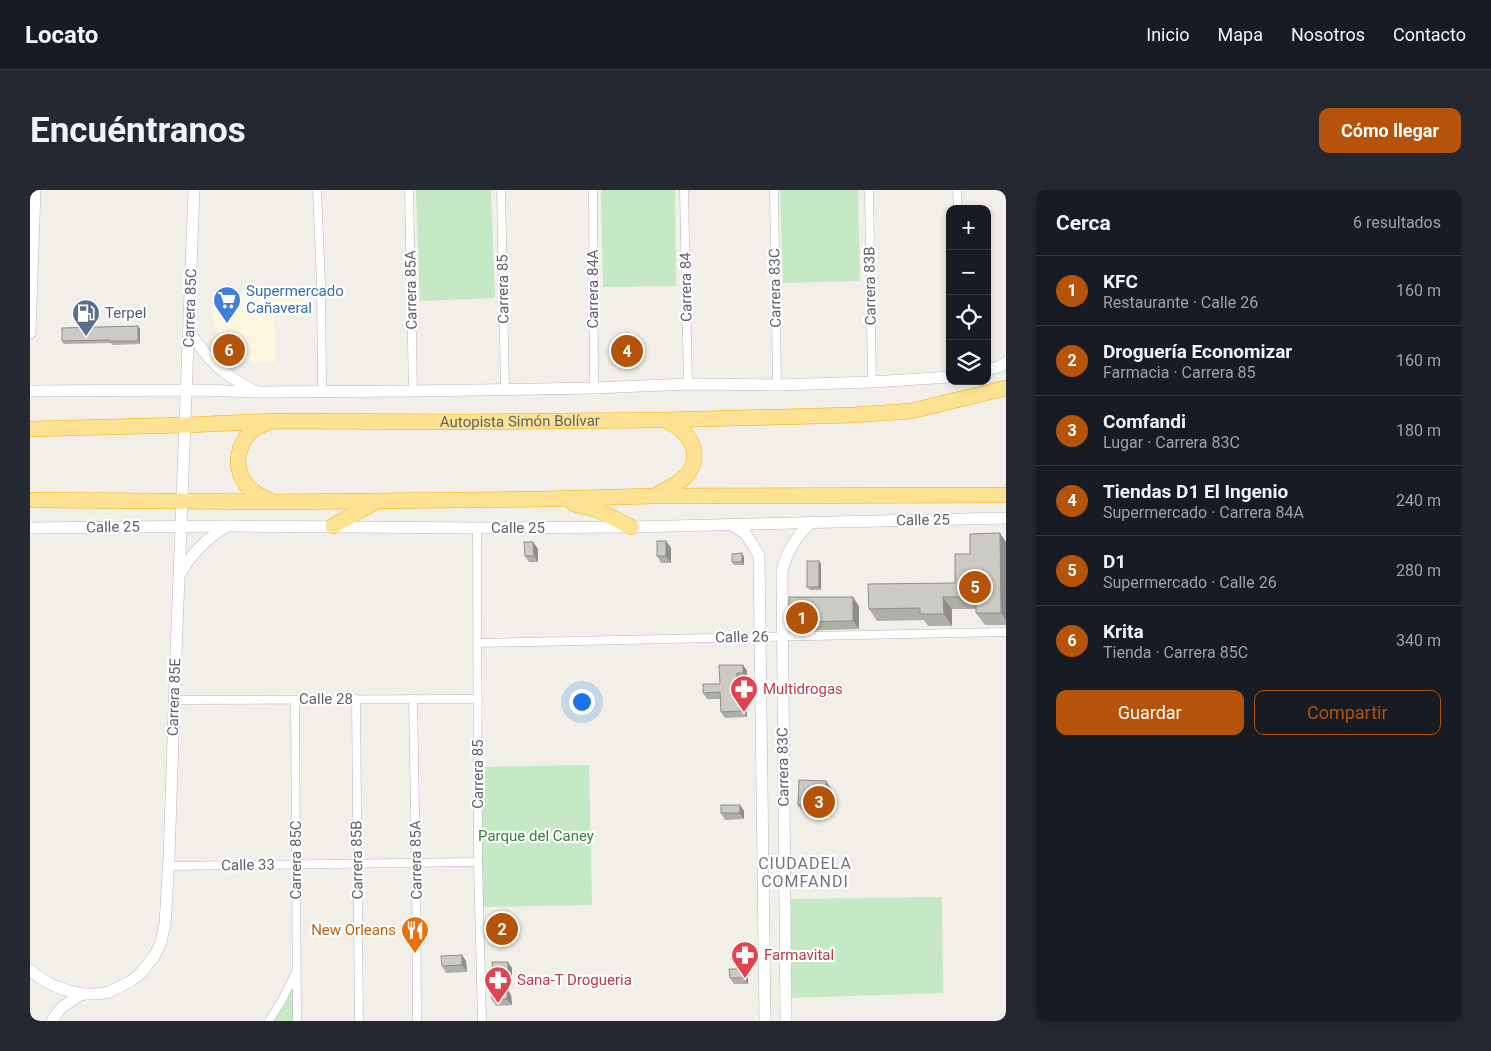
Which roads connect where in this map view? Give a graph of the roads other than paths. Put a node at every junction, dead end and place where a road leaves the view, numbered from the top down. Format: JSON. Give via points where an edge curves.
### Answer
{"nodes":[{"id":1,"x":35,"y":190,"type":"edge"},
{"id":2,"x":318,"y":190,"type":"edge"},
{"id":3,"x":409,"y":190,"type":"edge"},
{"id":4,"x":501,"y":190,"type":"edge"},
{"id":5,"x":593,"y":190,"type":"edge"},
{"id":6,"x":684,"y":190,"type":"edge"},
{"id":7,"x":774,"y":190,"type":"edge"},
{"id":8,"x":869,"y":190,"type":"edge"},
{"id":9,"x":957,"y":190,"type":"edge"},
{"id":10,"x":195,"y":191,"type":"edge"},
{"id":11,"x":30,"y":192,"type":"edge"},
{"id":12,"x":958,"y":205,"type":"edge"},
{"id":13,"x":34,"y":208,"type":"junction"},
{"id":14,"x":189,"y":331,"type":"junction"},
{"id":15,"x":30,"y":333,"type":"edge"},
{"id":16,"x":1004,"y":364,"type":"edge"},
{"id":17,"x":991,"y":369,"type":"edge"},
{"id":18,"x":946,"y":377,"type":"edge"},
{"id":19,"x":872,"y":382,"type":"junction"},
{"id":20,"x":688,"y":384,"type":"junction"},
{"id":21,"x":777,"y":386,"type":"junction"},
{"id":22,"x":505,"y":388,"type":"junction"},
{"id":23,"x":594,"y":388,"type":"junction"},
{"id":24,"x":1006,"y":388,"type":"edge"},
{"id":25,"x":187,"y":390,"type":"junction"},
{"id":26,"x":30,"y":391,"type":"edge"},
{"id":27,"x":322,"y":391,"type":"junction"},
{"id":28,"x":413,"y":391,"type":"junction"},
{"id":29,"x":259,"y":392,"type":"junction"},
{"id":30,"x":664,"y":420,"type":"junction"},
{"id":31,"x":276,"y":421,"type":"junction"},
{"id":32,"x":185,"y":425,"type":"junction"},
{"id":33,"x":30,"y":429,"type":"edge"},
{"id":34,"x":1006,"y":495,"type":"edge"},
{"id":35,"x":654,"y":496,"type":"junction"},
{"id":36,"x":545,"y":499,"type":"junction"},
{"id":37,"x":30,"y":500,"type":"edge"},
{"id":38,"x":182,"y":502,"type":"junction"},
{"id":39,"x":274,"y":502,"type":"junction"},
{"id":40,"x":376,"y":502,"type":"junction"},
{"id":41,"x":1006,"y":518,"type":"edge"},
{"id":42,"x":812,"y":522,"type":"junction"},
{"id":43,"x":732,"y":525,"type":"junction"},
{"id":44,"x":182,"y":526,"type":"junction"},
{"id":45,"x":227,"y":526,"type":"junction"},
{"id":46,"x":333,"y":526,"type":"junction"},
{"id":47,"x":632,"y":527,"type":"junction"},
{"id":48,"x":30,"y":528,"type":"edge"},
{"id":49,"x":477,"y":528,"type":"junction"},
{"id":50,"x":180,"y":573,"type":"junction"},
{"id":51,"x":1006,"y":632,"type":"edge"},
{"id":52,"x":760,"y":637,"type":"junction"},
{"id":53,"x":781,"y":637,"type":"junction"},
{"id":54,"x":478,"y":643,"type":"junction"},
{"id":55,"x":356,"y":699,"type":"junction"},
{"id":56,"x":413,"y":699,"type":"junction"},
{"id":57,"x":478,"y":699,"type":"junction"},
{"id":58,"x":174,"y":700,"type":"junction"},
{"id":59,"x":295,"y":700,"type":"junction"},
{"id":60,"x":478,"y":862,"type":"junction"},
{"id":61,"x":416,"y":863,"type":"junction"},
{"id":62,"x":297,"y":864,"type":"junction"},
{"id":63,"x":357,"y":864,"type":"junction"},
{"id":64,"x":169,"y":866,"type":"junction"},
{"id":65,"x":763,"y":881,"type":"junction"},
{"id":66,"x":784,"y":882,"type":"junction"},
{"id":67,"x":764,"y":933,"type":"junction"},
{"id":68,"x":785,"y":933,"type":"junction"},
{"id":69,"x":30,"y":970,"type":"edge"},
{"id":70,"x":296,"y":972,"type":"junction"},
{"id":71,"x":85,"y":994,"type":"junction"},
{"id":72,"x":52,"y":1021,"type":"edge"},
{"id":73,"x":269,"y":1021,"type":"edge"},
{"id":74,"x":297,"y":1021,"type":"edge"},
{"id":75,"x":359,"y":1021,"type":"edge"},
{"id":76,"x":417,"y":1021,"type":"edge"},
{"id":77,"x":482,"y":1021,"type":"edge"},
{"id":78,"x":765,"y":1021,"type":"edge"},
{"id":79,"x":786,"y":1021,"type":"edge"}],
"edges":[{"from":1,"to":13,"type":"street"},
{"from":2,"to":27,"type":"street"},
{"from":3,"to":28,"type":"street","name":"Carrera 85A"},
{"from":4,"to":22,"type":"street","name":"Carrera 85"},
{"from":5,"to":23,"type":"street","name":"Carrera 84A"},
{"from":6,"to":20,"type":"street","name":"Carrera 84"},
{"from":7,"to":21,"type":"street","name":"Carrera 83C"},
{"from":8,"to":19,"type":"street","name":"Carrera 83B"},
{"from":9,"to":12,"type":"street"},
{"from":10,"to":14,"type":"street","name":"Carrera 85C"},
{"from":11,"to":13,"type":"street"},
{"from":13,"to":15,"type":"street"},
{"from":14,"to":25,"type":"street","name":"Carrera 85C"},
{"from":14,"to":29,"type":"street","via":[[218,368]]},
{"from":16,"to":17,"type":"street"},
{"from":18,"to":19,"type":"street"},
{"from":19,"to":21,"type":"street"},
{"from":20,"to":21,"type":"street"},
{"from":20,"to":23,"type":"street"},
{"from":22,"to":23,"type":"street"},
{"from":22,"to":28,"type":"street"},
{"from":24,"to":30,"type":"highway","name":"Autopista Simón Bolívar","via":[[911,411]]},
{"from":25,"to":26,"type":"street"},
{"from":25,"to":29,"type":"street"},
{"from":25,"to":32,"type":"street","name":"Carrera 85C"},
{"from":27,"to":28,"type":"street"},
{"from":27,"to":29,"type":"street"},
{"from":30,"to":31,"type":"highway","name":"Autopista Simón Bolívar"},
{"from":30,"to":35,"type":"highway","via":[[680,427],[687,435],[694,450],[693,462],[682,480]]},
{"from":31,"to":32,"type":"highway","name":"Autopista Simón Bolívar"},
{"from":31,"to":39,"type":"highway","via":[[248,434],[238,457],[239,469],[247,486],[257,495]]},
{"from":32,"to":33,"type":"highway","name":"Autopista Simón Bolívar"},
{"from":32,"to":38,"type":"street","name":"Carrera 85E"},
{"from":34,"to":35,"type":"highway"},
{"from":35,"to":36,"type":"highway"},
{"from":36,"to":40,"type":"highway"},
{"from":36,"to":47,"type":"highway","via":[[580,504]]},
{"from":37,"to":38,"type":"highway"},
{"from":38,"to":39,"type":"highway"},
{"from":38,"to":44,"type":"street","name":"Carrera 85E"},
{"from":39,"to":40,"type":"highway"},
{"from":40,"to":46,"type":"highway"},
{"from":41,"to":42,"type":"street","name":"Calle 25"},
{"from":42,"to":43,"type":"street","name":"Calle 25"},
{"from":42,"to":53,"type":"street","name":"Carrera 83C","via":[[794,541],[782,571]]},
{"from":43,"to":47,"type":"street","name":"Calle 25"},
{"from":43,"to":52,"type":"street","name":"Carrera 83C","via":[[745,533],[759,555]]},
{"from":44,"to":45,"type":"street","name":"Calle 25"},
{"from":44,"to":48,"type":"street","name":"Calle 25"},
{"from":44,"to":50,"type":"street","name":"Carrera 85E"},
{"from":45,"to":46,"type":"street","name":"Calle 25"},
{"from":45,"to":50,"type":"street","via":[[203,542]]},
{"from":46,"to":49,"type":"street","name":"Calle 25"},
{"from":47,"to":49,"type":"street","name":"Calle 25"},
{"from":49,"to":54,"type":"street","name":"Carrera 85"},
{"from":50,"to":58,"type":"street","name":"Carrera 85E"},
{"from":51,"to":53,"type":"street","name":"Calle 26"},
{"from":52,"to":53,"type":"street","name":"Calle 26"},
{"from":52,"to":54,"type":"street","name":"Calle 26"},
{"from":52,"to":65,"type":"street","name":"Carrera 83C"},
{"from":53,"to":66,"type":"street","name":"Carrera 83C"},
{"from":54,"to":57,"type":"street","name":"Carrera 85"},
{"from":55,"to":56,"type":"street","name":"Calle 28"},
{"from":55,"to":59,"type":"street","name":"Calle 28"},
{"from":55,"to":63,"type":"street","name":"Carrera 85B"},
{"from":56,"to":57,"type":"street","name":"Calle 28"},
{"from":56,"to":61,"type":"street","name":"Carrera 85A"},
{"from":57,"to":60,"type":"street","name":"Carrera 85"},
{"from":58,"to":59,"type":"street","name":"Calle 28"},
{"from":58,"to":64,"type":"street","name":"Carrera 85E"},
{"from":59,"to":62,"type":"street","name":"Carrera 85C"},
{"from":60,"to":61,"type":"street","name":"Calle 33"},
{"from":60,"to":77,"type":"street","name":"Carrera 85"},
{"from":61,"to":63,"type":"street","name":"Calle 33"},
{"from":61,"to":76,"type":"street","name":"Carrera 85A"},
{"from":62,"to":63,"type":"street","name":"Calle 33"},
{"from":62,"to":64,"type":"street","name":"Calle 33"},
{"from":62,"to":70,"type":"street","name":"Carrera 85C"},
{"from":63,"to":75,"type":"street","name":"Carrera 85B"},
{"from":64,"to":71,"type":"street","name":"Carrera 85E","via":[[165,924],[155,955],[131,981],[109,992]]},
{"from":65,"to":66,"type":"street","via":[[773,890]]},
{"from":65,"to":67,"type":"street","name":"Carrera 83C"},
{"from":66,"to":68,"type":"street","name":"Carrera 83C"},
{"from":67,"to":68,"type":"street","via":[[766,928],[774,925]]},
{"from":67,"to":78,"type":"street","name":"Carrera 83C"},
{"from":68,"to":79,"type":"street","name":"Carrera 83C"},
{"from":69,"to":71,"type":"street","via":[[60,989]]},
{"from":70,"to":73,"type":"street"},
{"from":70,"to":74,"type":"street","name":"Carrera 85C"},
{"from":71,"to":72,"type":"street","via":[[60,1008]]}]}
